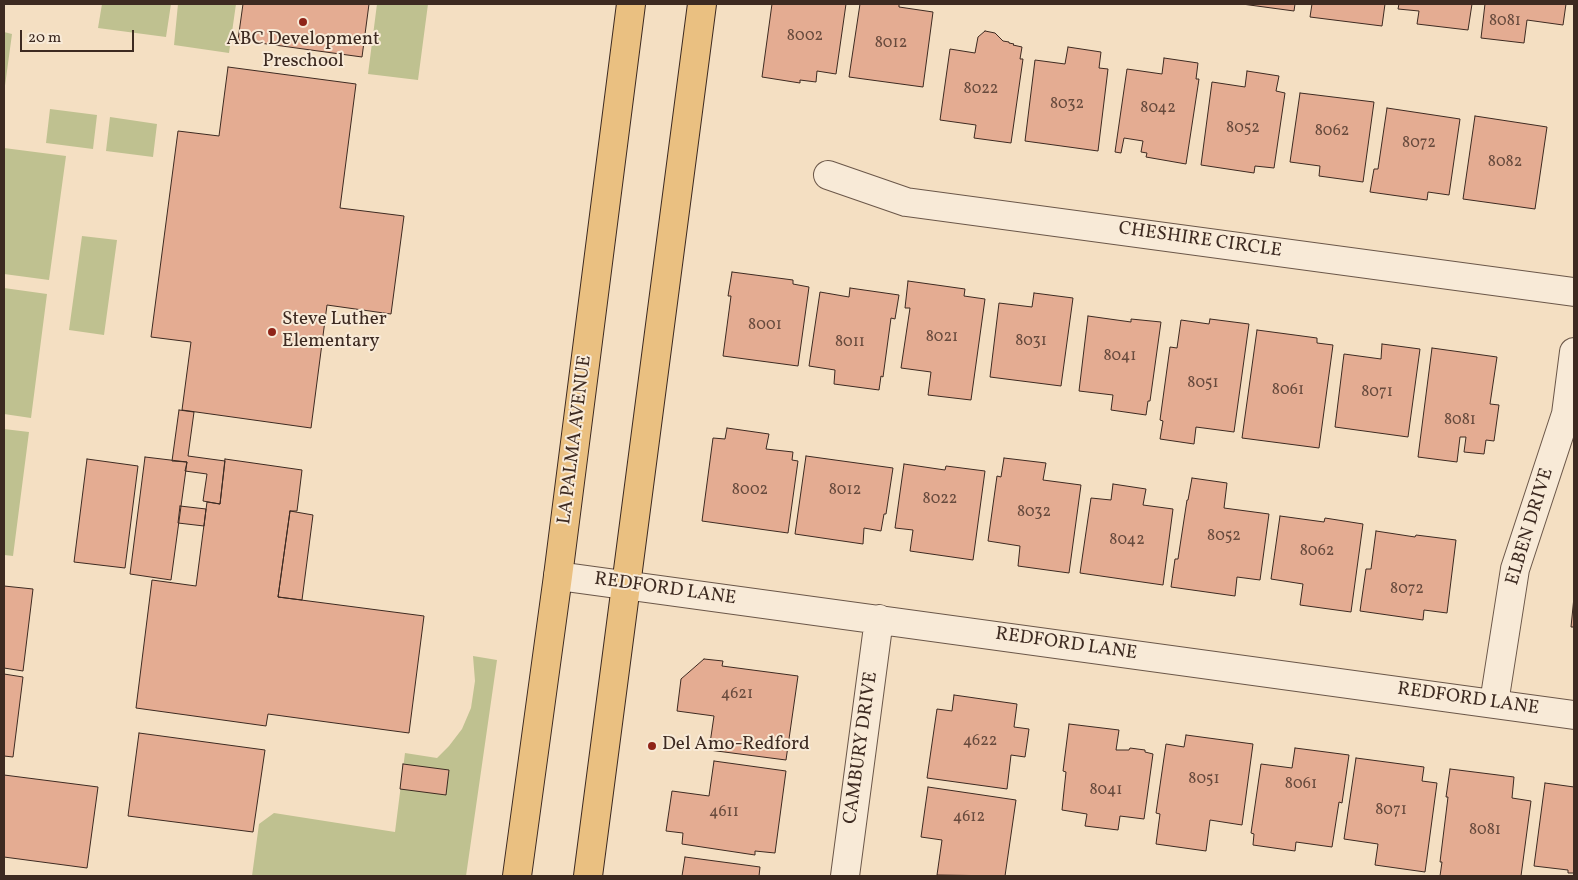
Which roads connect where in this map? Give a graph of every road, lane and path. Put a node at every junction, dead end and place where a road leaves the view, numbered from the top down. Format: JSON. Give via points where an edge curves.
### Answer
{"nodes":[{"id":1,"x":631,"y":4,"type":"edge"},
{"id":2,"x":702,"y":4,"type":"edge"},
{"id":3,"x":828,"y":175,"type":"dead end"},
{"id":4,"x":1574,"y":292,"type":"edge"},
{"id":5,"x":1574,"y":352,"type":"edge"},
{"id":6,"x":558,"y":576,"type":"junction"},
{"id":7,"x":627,"y":585,"type":"junction"},
{"id":8,"x":879,"y":619,"type":"junction"},
{"id":9,"x":1494,"y":704,"type":"junction"},
{"id":10,"x":1574,"y":714,"type":"edge"},
{"id":11,"x":517,"y":876,"type":"edge"},
{"id":12,"x":588,"y":876,"type":"edge"},
{"id":13,"x":845,"y":876,"type":"edge"}],
"edges":[{"from":1,"to":6,"type":"main road","name":"LA PALMA AVENUE"},
{"from":2,"to":7,"type":"main road"},
{"from":3,"to":4,"type":"street","name":"CHESHIRE CIRCLE","via":[[906,202]]},
{"from":5,"to":9,"type":"street","name":"ELBEN DRIVE","via":[[1566,414],[1514,569]]},
{"from":6,"to":7,"type":"street","name":"REDFORD LANE"},
{"from":6,"to":11,"type":"main road","name":"LA PALMA AVENUE"},
{"from":7,"to":8,"type":"street","name":"REDFORD LANE"},
{"from":7,"to":12,"type":"main road"},
{"from":8,"to":9,"type":"street","name":"REDFORD LANE"},
{"from":8,"to":13,"type":"street","name":"CAMBURY DRIVE"},
{"from":9,"to":10,"type":"street","name":"REDFORD LANE"}]}
